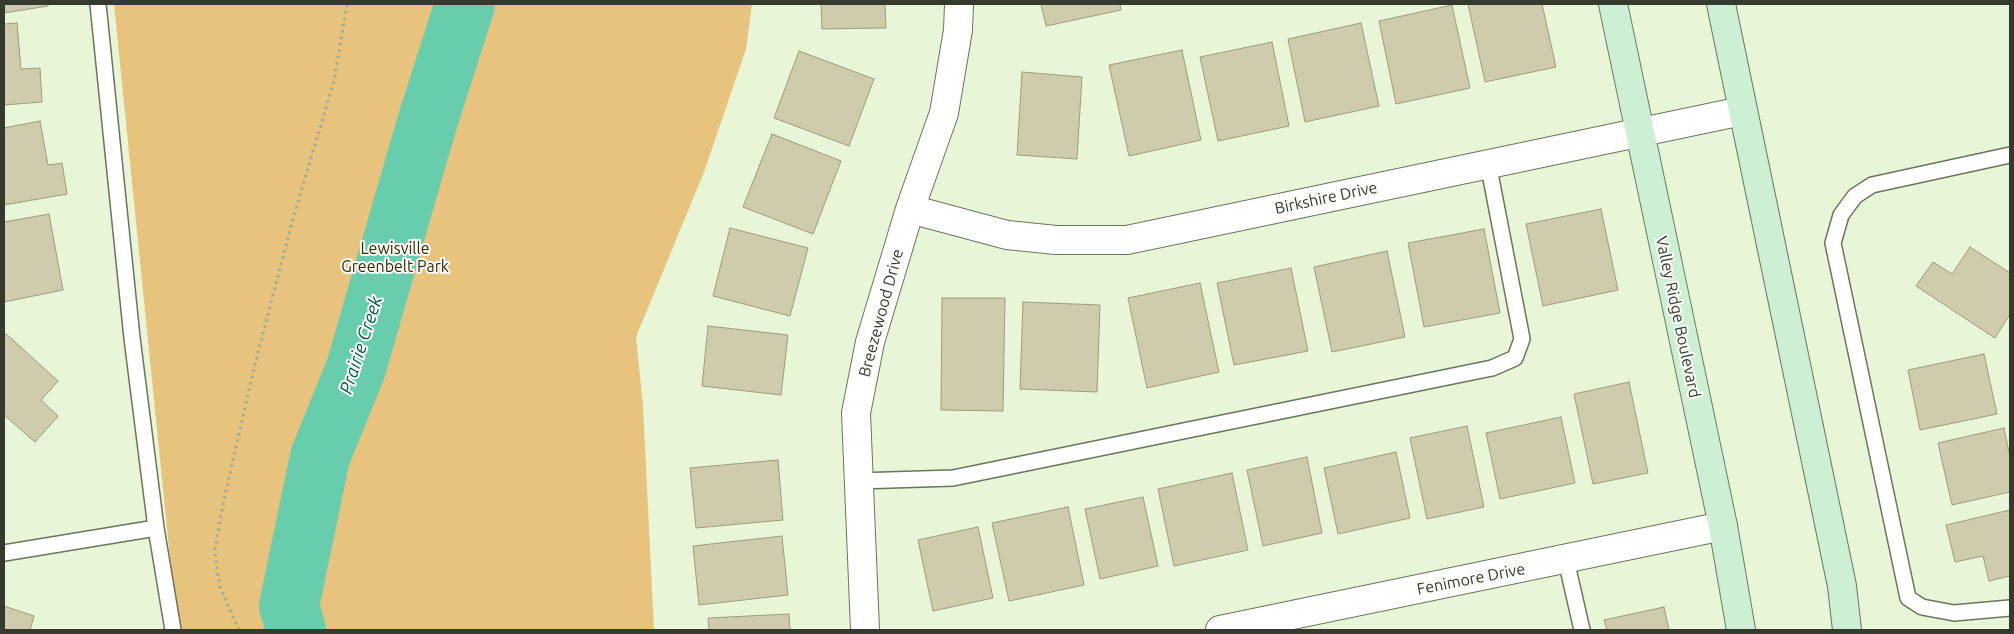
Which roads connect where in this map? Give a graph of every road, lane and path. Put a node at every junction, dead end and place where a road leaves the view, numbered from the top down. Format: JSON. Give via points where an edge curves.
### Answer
{"nodes":[{"id":1,"x":98,"y":4,"type":"edge"},
{"id":2,"x":347,"y":4,"type":"edge"},
{"id":3,"x":959,"y":4,"type":"edge"},
{"id":4,"x":1613,"y":4,"type":"edge"},
{"id":5,"x":1721,"y":4,"type":"edge"},
{"id":6,"x":1742,"y":111,"type":"junction"},
{"id":7,"x":1638,"y":134,"type":"junction"},
{"id":8,"x":2010,"y":155,"type":"edge"},
{"id":9,"x":1488,"y":163,"type":"junction"},
{"id":10,"x":910,"y":209,"type":"junction"},
{"id":11,"x":858,"y":481,"type":"junction"},
{"id":12,"x":1723,"y":526,"type":"junction"},
{"id":13,"x":156,"y":528,"type":"junction"},
{"id":14,"x":4,"y":553,"type":"edge"},
{"id":15,"x":1566,"y":560,"type":"junction"},
{"id":16,"x":2010,"y":608,"type":"edge"},
{"id":17,"x":173,"y":630,"type":"edge"},
{"id":18,"x":239,"y":630,"type":"edge"},
{"id":19,"x":865,"y":630,"type":"edge"},
{"id":20,"x":1220,"y":630,"type":"edge"},
{"id":21,"x":1582,"y":630,"type":"edge"},
{"id":22,"x":1741,"y":630,"type":"edge"},
{"id":23,"x":1847,"y":630,"type":"edge"}],
"edges":[{"from":1,"to":13,"type":"lane","via":[[132,338]]},
{"from":2,"to":18,"type":"path","via":[[334,81],[294,215],[223,504],[216,549],[217,569],[220,587]]},
{"from":3,"to":10,"type":"street","name":"Breezewood Drive","via":[[958,30],[944,113]]},
{"from":4,"to":7,"type":"main road","name":"Valley Ridge Boulevard"},
{"from":5,"to":6,"type":"main road"},
{"from":6,"to":7,"type":"street","name":"Birkshire Drive"},
{"from":6,"to":23,"type":"main road","via":[[1842,586]]},
{"from":7,"to":9,"type":"street","name":"Birkshire Drive"},
{"from":7,"to":12,"type":"main road","name":"Valley Ridge Boulevard"},
{"from":8,"to":16,"type":"lane","via":[[1872,185],[1855,196],[1842,215],[1833,243],[1908,598],[1922,607],[1954,613]]},
{"from":9,"to":10,"type":"street","name":"Birkshire Drive","via":[[1127,240],[1056,240],[1007,235]]},
{"from":9,"to":11,"type":"lane","via":[[1522,339],[1515,358],[1492,368],[952,478]]},
{"from":10,"to":11,"type":"street","name":"Breezewood Drive","via":[[870,342],[856,412]]},
{"from":11,"to":19,"type":"street","name":"Breezewood Drive"},
{"from":12,"to":15,"type":"street","name":"Fenimore Drive"},
{"from":12,"to":22,"type":"main road","name":"Valley Ridge Boulevard"},
{"from":13,"to":14,"type":"lane"},
{"from":13,"to":17,"type":"lane"},
{"from":15,"to":20,"type":"street","name":"Fenimore Drive"},
{"from":15,"to":21,"type":"lane"}]}
